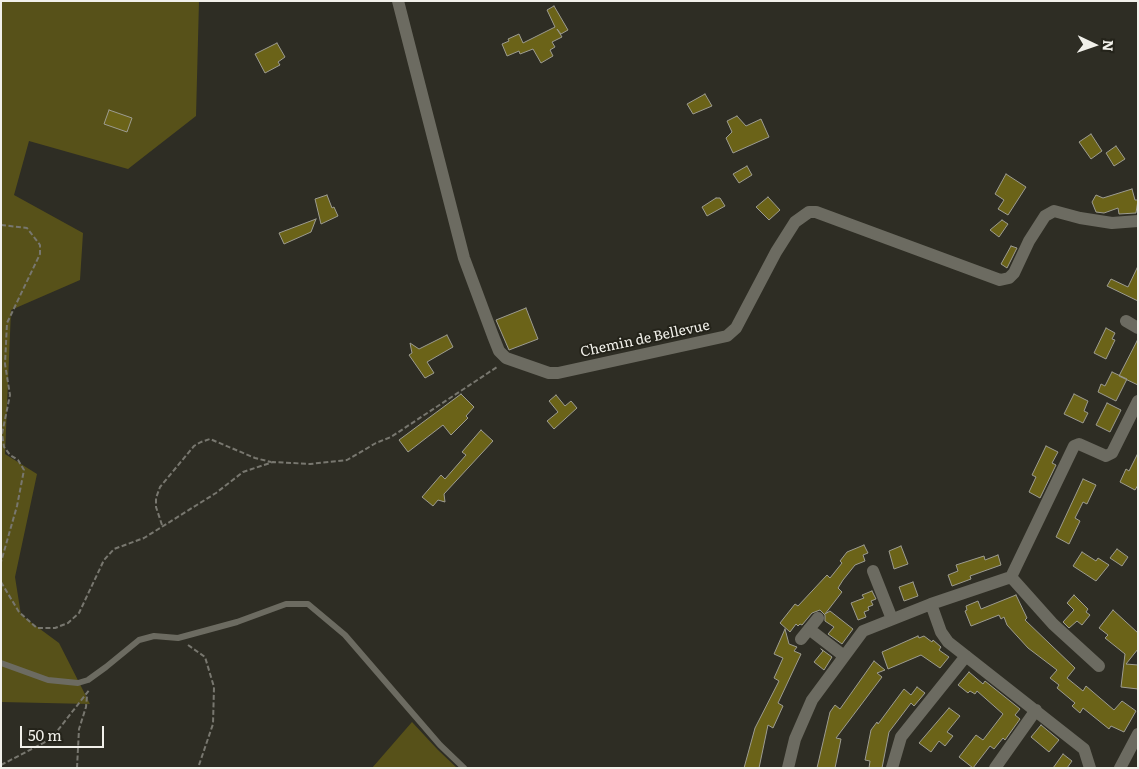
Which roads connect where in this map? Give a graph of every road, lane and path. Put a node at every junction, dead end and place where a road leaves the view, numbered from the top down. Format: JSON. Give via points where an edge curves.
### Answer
{"nodes":[{"id":1,"x":398,"y":1,"type":"edge"},
{"id":2,"x":1138,"y":221,"type":"edge"},
{"id":3,"x":1,"y":225,"type":"edge"},
{"id":4,"x":1126,"y":321,"type":"dead end"},
{"id":5,"x":1138,"y":328,"type":"edge"},
{"id":6,"x":506,"y":358,"type":"junction"},
{"id":7,"x":1138,"y":400,"type":"edge"},
{"id":8,"x":273,"y":462,"type":"junction"},
{"id":9,"x":162,"y":526,"type":"junction"},
{"id":10,"x":1,"y":562,"type":"edge"},
{"id":11,"x":872,"y":571,"type":"dead end"},
{"id":12,"x":1011,"y":577,"type":"junction"},
{"id":13,"x":1,"y":582,"type":"edge"},
{"id":14,"x":931,"y":604,"type":"junction"},
{"id":15,"x":818,"y":618,"type":"dead end"},
{"id":16,"x":892,"y":619,"type":"junction"},
{"id":17,"x":178,"y":638,"type":"junction"},
{"id":18,"x":844,"y":656,"type":"junction"},
{"id":19,"x":966,"y":656,"type":"junction"},
{"id":20,"x":1,"y":663,"type":"edge"},
{"id":21,"x":1099,"y":666,"type":"dead end"},
{"id":22,"x":92,"y":687,"type":"dead end"},
{"id":23,"x":87,"y":693,"type":"junction"},
{"id":24,"x":1036,"y":710,"type":"junction"},
{"id":25,"x":1138,"y":734,"type":"edge"},
{"id":26,"x":1,"y":765,"type":"edge"},
{"id":27,"x":77,"y":768,"type":"edge"},
{"id":28,"x":198,"y":768,"type":"edge"},
{"id":29,"x":464,"y":768,"type":"edge"},
{"id":30,"x":788,"y":768,"type":"edge"},
{"id":31,"x":892,"y":768,"type":"edge"},
{"id":32,"x":994,"y":768,"type":"edge"},
{"id":33,"x":1090,"y":768,"type":"edge"},
{"id":34,"x":1120,"y":768,"type":"edge"}],
"edges":[{"from":1,"to":6,"type":"street","via":[[464,258],[493,336]]},
{"from":2,"to":6,"type":"street","name":"Chemin de Bellevue","via":[[1112,223],[1054,211],[1045,216],[1014,273],[1000,280],[816,212],[808,212],[795,222],[736,328],[727,336],[558,373]]},
{"from":3,"to":10,"type":"path","via":[[27,228],[40,244],[40,254],[7,323],[5,364],[10,395],[2,434],[4,447],[24,470]]},
{"from":4,"to":5,"type":"street"},
{"from":6,"to":8,"type":"path","via":[[422,418],[348,460],[310,464]]},
{"from":7,"to":12,"type":"street","via":[[1112,454],[1106,456],[1079,444],[1074,446]]},
{"from":8,"to":9,"type":"path","via":[[243,472]]},
{"from":8,"to":9,"type":"path","via":[[210,439],[194,446],[160,487],[156,507]]},
{"from":9,"to":13,"type":"path","via":[[144,538],[114,549],[104,560],[79,613],[68,623],[37,628],[28,622]]},
{"from":11,"to":16,"type":"street"},
{"from":12,"to":14,"type":"street"},
{"from":12,"to":21,"type":"street","via":[[1053,624]]},
{"from":14,"to":16,"type":"street"},
{"from":14,"to":19,"type":"street","via":[[941,632]]},
{"from":15,"to":18,"type":"street","via":[[805,634]]},
{"from":16,"to":18,"type":"street","via":[[863,631]]},
{"from":17,"to":20,"type":"lane","via":[[154,636],[139,640],[106,667],[78,683],[48,680]]},
{"from":17,"to":28,"type":"path","via":[[205,657],[214,687],[213,724]]},
{"from":17,"to":29,"type":"lane","via":[[286,604],[308,604],[345,635],[440,745]]},
{"from":18,"to":30,"type":"street","via":[[812,700],[795,739]]},
{"from":19,"to":24,"type":"street"},
{"from":19,"to":31,"type":"street","via":[[901,737]]},
{"from":22,"to":23,"type":"path"},
{"from":23,"to":26,"type":"path","via":[[51,739]]},
{"from":23,"to":27,"type":"path","via":[[79,729]]},
{"from":24,"to":32,"type":"street"},
{"from":24,"to":33,"type":"street","via":[[1084,749]]},
{"from":25,"to":34,"type":"street"}]}
